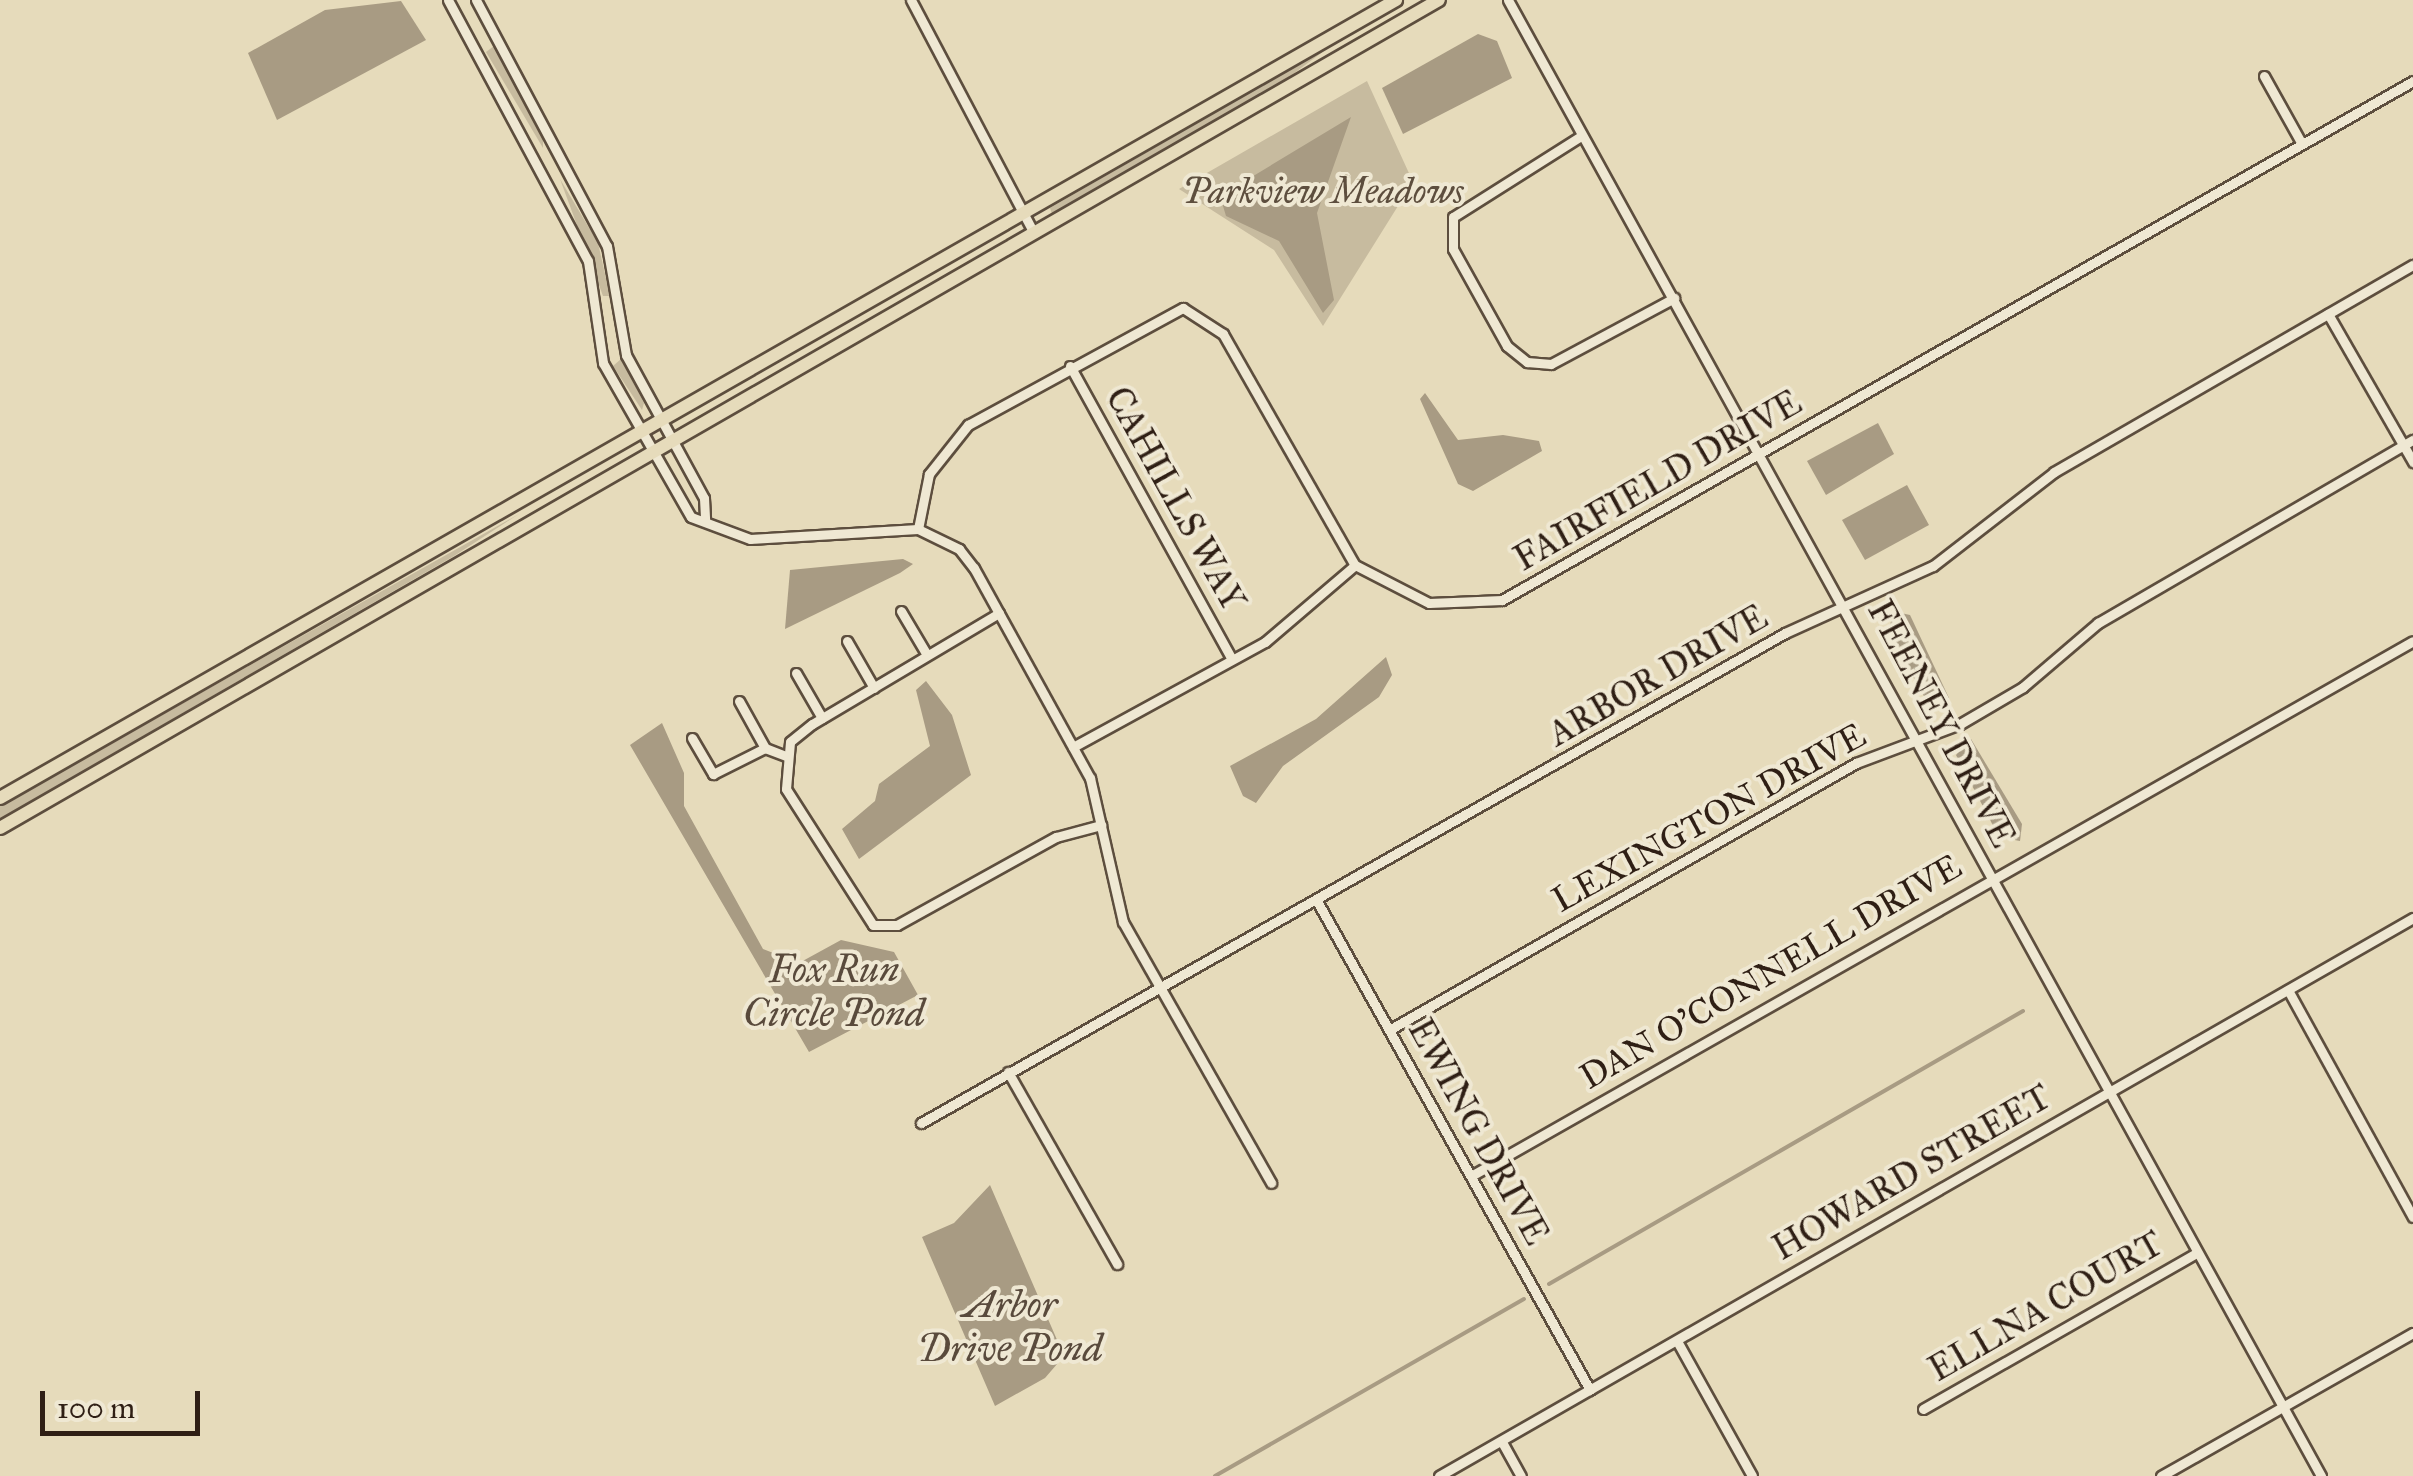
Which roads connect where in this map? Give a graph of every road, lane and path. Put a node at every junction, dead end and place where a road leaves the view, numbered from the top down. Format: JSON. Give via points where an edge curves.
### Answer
{"nodes":[{"id":1,"x":448,"y":0,"type":"edge"},
{"id":2,"x":476,"y":0,"type":"edge"},
{"id":3,"x":910,"y":0,"type":"edge"},
{"id":4,"x":1396,"y":0,"type":"edge"},
{"id":5,"x":1439,"y":0,"type":"edge"},
{"id":6,"x":1508,"y":0,"type":"edge"},
{"id":7,"x":487,"y":22,"type":"junction"},
{"id":8,"x":466,"y":33,"type":"junction"},
{"id":9,"x":2264,"y":76,"type":"dead end"},
{"id":10,"x":2413,"y":81,"type":"edge"},
{"id":11,"x":1581,"y":136,"type":"junction"},
{"id":12,"x":2302,"y":144,"type":"junction"},
{"id":13,"x":562,"y":159,"type":"junction"},
{"id":14,"x":540,"y":170,"type":"junction"},
{"id":15,"x":1024,"y":214,"type":"junction"},
{"id":16,"x":1034,"y":233,"type":"junction"},
{"id":17,"x":2413,"y":266,"type":"edge"},
{"id":18,"x":1674,"y":298,"type":"junction"},
{"id":19,"x":2328,"y":314,"type":"junction"},
{"id":20,"x":1070,"y":366,"type":"junction"},
{"id":21,"x":662,"y":420,"type":"junction"},
{"id":22,"x":641,"y":433,"type":"junction"},
{"id":23,"x":672,"y":439,"type":"junction"},
{"id":24,"x":2408,"y":443,"type":"edge"},
{"id":25,"x":651,"y":451,"type":"junction"},
{"id":26,"x":1761,"y":454,"type":"junction"},
{"id":27,"x":2413,"y":462,"type":"edge"},
{"id":28,"x":705,"y":519,"type":"junction"},
{"id":29,"x":918,"y":529,"type":"junction"},
{"id":30,"x":1354,"y":565,"type":"junction"},
{"id":31,"x":901,"y":611,"type":"dead end"},
{"id":32,"x":1849,"y":611,"type":"junction"},
{"id":33,"x":999,"y":614,"type":"junction"},
{"id":34,"x":847,"y":641,"type":"dead end"},
{"id":35,"x":2413,"y":642,"type":"edge"},
{"id":36,"x":927,"y":655,"type":"junction"},
{"id":37,"x":1232,"y":658,"type":"junction"},
{"id":38,"x":796,"y":673,"type":"dead end"},
{"id":39,"x":874,"y":688,"type":"junction"},
{"id":40,"x":739,"y":701,"type":"dead end"},
{"id":41,"x":822,"y":718,"type":"junction"},
{"id":42,"x":692,"y":738,"type":"dead end"},
{"id":43,"x":1920,"y":738,"type":"junction"},
{"id":44,"x":1073,"y":747,"type":"junction"},
{"id":45,"x":765,"y":748,"type":"junction"},
{"id":46,"x":786,"y":756,"type":"junction"},
{"id":47,"x":0,"y":798,"type":"edge"},
{"id":48,"x":1102,"y":824,"type":"junction"},
{"id":49,"x":0,"y":828,"type":"edge"},
{"id":50,"x":1992,"y":876,"type":"junction"},
{"id":51,"x":1317,"y":902,"type":"junction"},
{"id":52,"x":2413,"y":918,"type":"edge"},
{"id":53,"x":1160,"y":985,"type":"junction"},
{"id":54,"x":2288,"y":990,"type":"junction"},
{"id":55,"x":1389,"y":1030,"type":"junction"},
{"id":56,"x":1008,"y":1072,"type":"junction"},
{"id":57,"x":2110,"y":1092,"type":"junction"},
{"id":58,"x":920,"y":1123,"type":"dead end"},
{"id":59,"x":1471,"y":1176,"type":"junction"},
{"id":60,"x":1271,"y":1184,"type":"dead end"},
{"id":61,"x":2413,"y":1217,"type":"edge"},
{"id":62,"x":2197,"y":1253,"type":"junction"},
{"id":63,"x":1117,"y":1264,"type":"dead end"},
{"id":64,"x":2413,"y":1333,"type":"edge"},
{"id":65,"x":1677,"y":1341,"type":"junction"},
{"id":66,"x":1590,"y":1390,"type":"junction"},
{"id":67,"x":2283,"y":1408,"type":"junction"},
{"id":68,"x":1923,"y":1409,"type":"dead end"},
{"id":69,"x":1502,"y":1442,"type":"junction"},
{"id":70,"x":1439,"y":1476,"type":"edge"},
{"id":71,"x":1520,"y":1476,"type":"edge"},
{"id":72,"x":1752,"y":1476,"type":"edge"},
{"id":73,"x":2161,"y":1476,"type":"edge"},
{"id":74,"x":2321,"y":1476,"type":"edge"}],
"edges":[{"from":1,"to":8,"type":"street"},
{"from":2,"to":7,"type":"street"},
{"from":3,"to":15,"type":"street"},
{"from":4,"to":15,"type":"main road"},
{"from":5,"to":16,"type":"main road"},
{"from":6,"to":11,"type":"street","name":"FEENEY DRIVE"},
{"from":7,"to":8,"type":"street"},
{"from":7,"to":13,"type":"street"},
{"from":8,"to":14,"type":"street"},
{"from":9,"to":12,"type":"street"},
{"from":10,"to":12,"type":"street","name":"FAIRFIELD DRIVE"},
{"from":11,"to":18,"type":"street","name":"FEENEY DRIVE"},
{"from":11,"to":18,"type":"street","via":[[1453,217],[1453,248],[1506,346],[1526,362],[1551,364]]},
{"from":12,"to":26,"type":"street","name":"FAIRFIELD DRIVE"},
{"from":13,"to":14,"type":"street"},
{"from":13,"to":21,"type":"street","via":[[607,246],[621,338]]},
{"from":14,"to":22,"type":"street","via":[[588,260],[603,363]]},
{"from":15,"to":16,"type":"street"},
{"from":15,"to":21,"type":"main road"},
{"from":16,"to":23,"type":"main road"},
{"from":17,"to":19,"type":"street","name":"ARBOR DRIVE"},
{"from":18,"to":26,"type":"street","name":"FEENEY DRIVE"},
{"from":19,"to":24,"type":"street"},
{"from":19,"to":32,"type":"street","name":"ARBOR DRIVE","via":[[2054,472],[1933,566]]},
{"from":20,"to":29,"type":"street","via":[[968,425],[929,474]]},
{"from":20,"to":30,"type":"street","via":[[1167,311],[1202,313],[1224,334]]},
{"from":20,"to":37,"type":"street","name":"CAHILLS WAY"},
{"from":21,"to":22,"type":"main road"},
{"from":21,"to":23,"type":"street"},
{"from":22,"to":25,"type":"street"},
{"from":22,"to":47,"type":"main road"},
{"from":23,"to":25,"type":"main road"},
{"from":23,"to":28,"type":"street","via":[[704,498]]},
{"from":24,"to":27,"type":"street"},
{"from":24,"to":43,"type":"street","name":"LEXINGTON DRIVE","via":[[2098,624],[2023,688]]},
{"from":25,"to":28,"type":"street","via":[[691,517]]},
{"from":25,"to":49,"type":"main road"},
{"from":26,"to":30,"type":"street","name":"FAIRFIELD DRIVE","via":[[1502,600],[1429,603]]},
{"from":26,"to":32,"type":"street","name":"FEENEY DRIVE"},
{"from":28,"to":29,"type":"street","via":[[750,538]]},
{"from":29,"to":33,"type":"street","via":[[959,549]]},
{"from":30,"to":37,"type":"street","via":[[1296,619]]},
{"from":31,"to":36,"type":"street"},
{"from":32,"to":43,"type":"street","name":"FEENEY DRIVE"},
{"from":32,"to":51,"type":"street","name":"ARBOR DRIVE","via":[[1786,633]]},
{"from":33,"to":36,"type":"street"},
{"from":33,"to":44,"type":"street"},
{"from":34,"to":39,"type":"street"},
{"from":35,"to":50,"type":"street","name":"DAN O'CONNELL DRIVE"},
{"from":36,"to":39,"type":"street"},
{"from":37,"to":44,"type":"street"},
{"from":38,"to":41,"type":"street"},
{"from":39,"to":41,"type":"street"},
{"from":40,"to":45,"type":"street"},
{"from":41,"to":46,"type":"street"},
{"from":42,"to":45,"type":"street","via":[[714,774]]},
{"from":43,"to":50,"type":"street","name":"FEENEY DRIVE"},
{"from":43,"to":55,"type":"street","name":"LEXINGTON DRIVE","via":[[1856,762]]},
{"from":44,"to":48,"type":"street"},
{"from":45,"to":46,"type":"street"},
{"from":46,"to":48,"type":"street","via":[[786,788],[872,925],[897,925],[1056,837]]},
{"from":48,"to":53,"type":"street","via":[[1110,892]]},
{"from":50,"to":57,"type":"street","name":"FEENEY DRIVE"},
{"from":50,"to":59,"type":"street","name":"DAN O'CONNELL DRIVE"},
{"from":51,"to":53,"type":"street","name":"ARBOR DRIVE"},
{"from":51,"to":55,"type":"street","name":"EWING DRIVE"},
{"from":52,"to":54,"type":"street","name":"HOWARD STREET"},
{"from":53,"to":56,"type":"street","name":"ARBOR DRIVE"},
{"from":53,"to":60,"type":"street"},
{"from":54,"to":57,"type":"street","name":"HOWARD STREET"},
{"from":54,"to":61,"type":"street"},
{"from":55,"to":59,"type":"street","name":"EWING DRIVE"},
{"from":56,"to":58,"type":"street","name":"ARBOR DRIVE"},
{"from":56,"to":63,"type":"street"},
{"from":57,"to":62,"type":"street","name":"FEENEY DRIVE"},
{"from":57,"to":65,"type":"street","name":"HOWARD STREET"},
{"from":59,"to":66,"type":"street","name":"EWING DRIVE"},
{"from":62,"to":67,"type":"street","name":"FEENEY DRIVE"},
{"from":62,"to":68,"type":"street","name":"ELLNA COURT"},
{"from":64,"to":67,"type":"street"},
{"from":65,"to":66,"type":"street","name":"HOWARD STREET"},
{"from":65,"to":72,"type":"street"},
{"from":66,"to":69,"type":"street","name":"HOWARD STREET"},
{"from":67,"to":73,"type":"street"},
{"from":67,"to":74,"type":"street","name":"FEENEY DRIVE"},
{"from":69,"to":70,"type":"street","name":"HOWARD STREET"},
{"from":69,"to":71,"type":"street"}]}
